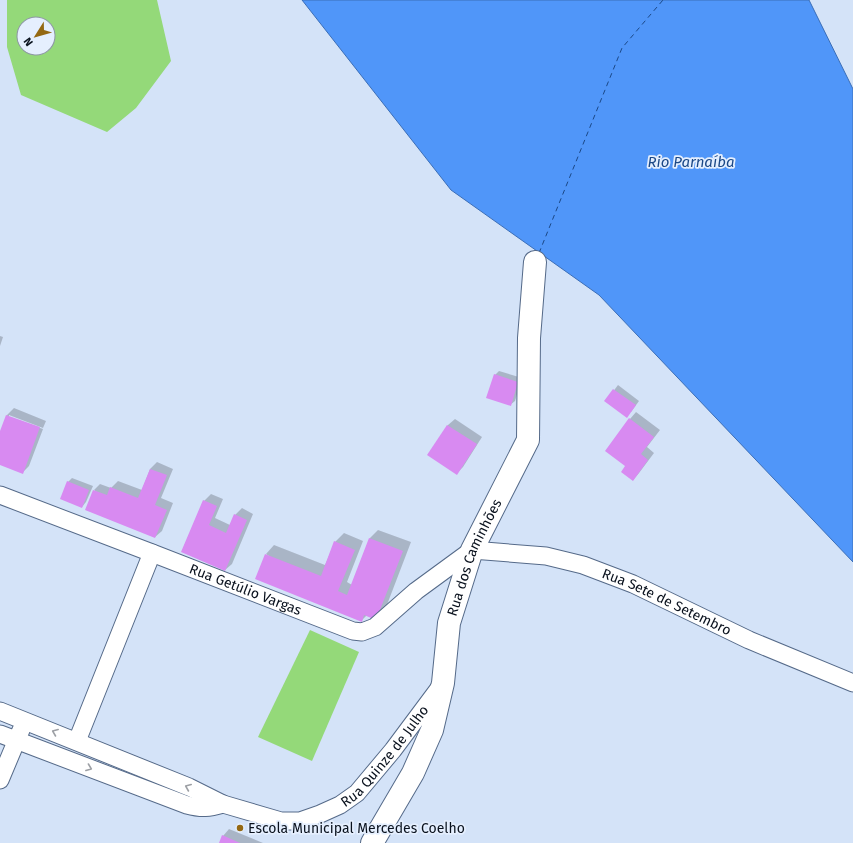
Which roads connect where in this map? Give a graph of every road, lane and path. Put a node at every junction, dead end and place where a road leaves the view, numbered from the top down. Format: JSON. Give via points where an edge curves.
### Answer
{"nodes":[{"id":1,"x":535,"y":262,"type":"dead end"},
{"id":2,"x":0,"y":495,"type":"edge"},
{"id":3,"x":472,"y":550,"type":"junction"},
{"id":4,"x":152,"y":552,"type":"junction"},
{"id":5,"x":443,"y":683,"type":"junction"},
{"id":6,"x":853,"y":683,"type":"edge"},
{"id":7,"x":0,"y":711,"type":"edge"},
{"id":8,"x":24,"y":720,"type":"junction"},
{"id":9,"x":0,"y":734,"type":"edge"},
{"id":10,"x":16,"y":741,"type":"junction"},
{"id":11,"x":77,"y":741,"type":"junction"},
{"id":12,"x":0,"y":780,"type":"edge"},
{"id":13,"x":223,"y":804,"type":"junction"},
{"id":14,"x":372,"y":843,"type":"edge"}],
"edges":[{"from":1,"to":3,"type":"street","name":"Rua dos Caminhões","via":[[529,338],[528,440]]},
{"from":2,"to":4,"type":"street","name":"Rua Getúlio Vargas"},
{"from":3,"to":4,"type":"street","name":"Rua Getúlio Vargas","via":[[416,591],[375,627],[362,632],[352,631]]},
{"from":3,"to":5,"type":"street","name":"Rua dos Caminhões","via":[[449,623]]},
{"from":3,"to":6,"type":"street","name":"Rua Sete de Setembro","via":[[546,556],[583,565],[633,584],[749,640]]},
{"from":4,"to":11,"type":"street"},
{"from":5,"to":13,"type":"street","name":"Rua Quinze de Julho","via":[[357,793],[340,806],[300,821],[281,821]]},
{"from":5,"to":14,"type":"street","name":"Rua dos Caminhões","via":[[432,730],[413,774]]},
{"from":7,"to":8,"type":"street","name":"Rua Quinze de Julho"},
{"from":8,"to":10,"type":"street"},
{"from":11,"to":8,"type":"street","name":"Rua Quinze de Julho","one_way":true},
{"from":9,"to":10,"type":"street","name":"Rua Quinze de Julho"},
{"from":10,"to":12,"type":"street"},
{"from":10,"to":13,"type":"street","name":"Rua Quinze de Julho","one_way":true,"via":[[188,805],[208,809]]},
{"from":13,"to":11,"type":"street","name":"Rua Quinze de Julho","one_way":true,"via":[[190,787]]}]}
